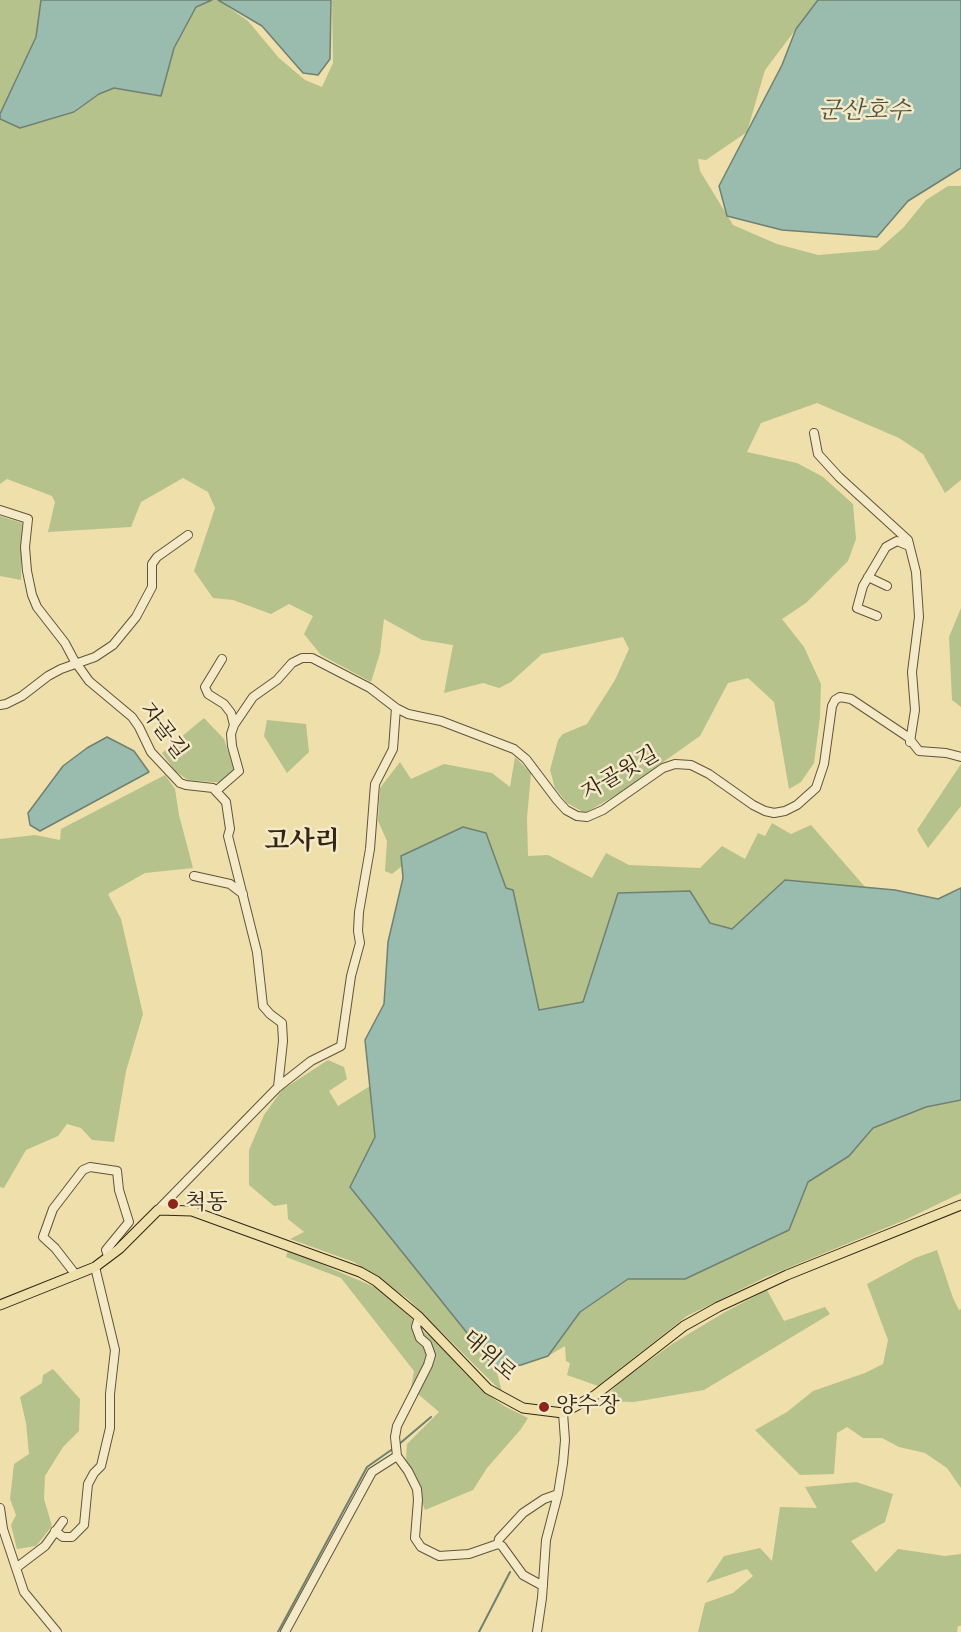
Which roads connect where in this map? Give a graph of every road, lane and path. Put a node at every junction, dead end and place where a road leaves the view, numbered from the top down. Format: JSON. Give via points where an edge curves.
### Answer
{"nodes":[{"id":1,"x":814,"y":433,"type":"dead end"},
{"id":2,"x":0,"y":510,"type":"edge"},
{"id":3,"x":188,"y":535,"type":"dead end"},
{"id":4,"x":909,"y":546,"type":"junction"},
{"id":5,"x":868,"y":577,"type":"junction"},
{"id":6,"x":887,"y":586,"type":"dead end"},
{"id":7,"x":878,"y":616,"type":"dead end"},
{"id":8,"x":222,"y":659,"type":"dead end"},
{"id":9,"x":77,"y":663,"type":"junction"},
{"id":10,"x":0,"y":705,"type":"edge"},
{"id":11,"x":396,"y":708,"type":"junction"},
{"id":12,"x":234,"y":724,"type":"junction"},
{"id":13,"x":910,"y":742,"type":"junction"},
{"id":14,"x":961,"y":757,"type":"edge"},
{"id":15,"x":216,"y":790,"type":"junction"},
{"id":16,"x":194,"y":876,"type":"dead end"},
{"id":17,"x":243,"y":894,"type":"junction"},
{"id":18,"x":278,"y":1087,"type":"junction"},
{"id":19,"x":961,"y":1205,"type":"edge"},
{"id":20,"x":158,"y":1210,"type":"junction"},
{"id":21,"x":108,"y":1256,"type":"junction"},
{"id":22,"x":95,"y":1267,"type":"junction"},
{"id":23,"x":76,"y":1275,"type":"junction"},
{"id":24,"x":0,"y":1305,"type":"edge"},
{"id":25,"x":419,"y":1317,"type":"junction"},
{"id":26,"x":563,"y":1413,"type":"junction"},
{"id":27,"x":396,"y":1450,"type":"junction"},
{"id":28,"x":558,"y":1494,"type":"junction"},
{"id":29,"x":0,"y":1508,"type":"edge"},
{"id":30,"x":63,"y":1521,"type":"dead end"},
{"id":31,"x":55,"y":1531,"type":"junction"},
{"id":32,"x":498,"y":1544,"type":"junction"},
{"id":33,"x":16,"y":1568,"type":"junction"},
{"id":34,"x":543,"y":1586,"type":"junction"},
{"id":35,"x":57,"y":1632,"type":"edge"},
{"id":36,"x":285,"y":1632,"type":"edge"},
{"id":37,"x":537,"y":1632,"type":"edge"}],
"edges":[{"from":1,"to":4,"type":"street","via":[[818,454],[908,540]]},
{"from":2,"to":9,"type":"street","name":"자골길","via":[[28,519],[25,547],[32,595]]},
{"from":3,"to":9,"type":"street","via":[[156,557],[152,564],[152,587],[128,629],[114,645]]},
{"from":4,"to":5,"type":"street","via":[[897,541],[886,547]]},
{"from":4,"to":13,"type":"street","via":[[916,572],[919,617],[912,672],[915,710]]},
{"from":5,"to":6,"type":"street"},
{"from":5,"to":7,"type":"street","via":[[857,608]]},
{"from":8,"to":12,"type":"street","via":[[205,687],[208,694],[224,704]]},
{"from":9,"to":10,"type":"street"},
{"from":9,"to":15,"type":"street","name":"자골길","via":[[89,681],[132,717],[170,774],[180,783]]},
{"from":11,"to":12,"type":"street","name":"자골윗길","via":[[370,688],[312,658],[302,658],[253,697]]},
{"from":11,"to":13,"type":"street","name":"자골윗길","via":[[514,749],[567,810],[587,817],[675,764],[692,765],[765,811],[785,811],[816,788],[824,765],[832,706],[840,697],[851,699]]},
{"from":11,"to":18,"type":"street","via":[[393,749],[375,784],[370,849],[359,912],[360,943],[341,1046],[310,1061]]},
{"from":12,"to":15,"type":"street","via":[[232,746],[239,771]]},
{"from":13,"to":14,"type":"street","name":"자골윗길","via":[[919,751]]},
{"from":15,"to":17,"type":"street","via":[[226,802],[228,836]]},
{"from":16,"to":17,"type":"street","via":[[230,884]]},
{"from":17,"to":18,"type":"street","via":[[257,952],[263,1006],[282,1023]]},
{"from":18,"to":20,"type":"street"},
{"from":19,"to":26,"type":"main road","via":[[718,1307],[684,1326],[594,1396]]},
{"from":20,"to":21,"type":"main road"},
{"from":20,"to":25,"type":"main road","name":"대위로","via":[[192,1211],[360,1272],[389,1290]]},
{"from":21,"to":22,"type":"main road"},
{"from":21,"to":23,"type":"street","via":[[106,1250],[129,1222],[117,1171],[90,1167],[83,1170],[53,1209],[43,1237]]},
{"from":22,"to":23,"type":"main road"},
{"from":22,"to":31,"type":"street","via":[[115,1350],[110,1428],[101,1466],[88,1484],[84,1525],[72,1537]]},
{"from":23,"to":24,"type":"main road"},
{"from":25,"to":26,"type":"main road","name":"대위로","via":[[488,1389],[523,1408]]},
{"from":25,"to":27,"type":"street","via":[[416,1327],[431,1355],[395,1431]]},
{"from":26,"to":28,"type":"street","via":[[565,1440]]},
{"from":27,"to":32,"type":"street","via":[[417,1489],[415,1538],[421,1547],[439,1556],[469,1554]]},
{"from":27,"to":36,"type":"street","via":[[372,1472]]},
{"from":28,"to":32,"type":"street","via":[[544,1498],[523,1513]]},
{"from":28,"to":34,"type":"street","via":[[546,1540]]},
{"from":29,"to":33,"type":"street"},
{"from":30,"to":31,"type":"street"},
{"from":31,"to":33,"type":"street","via":[[45,1546]]},
{"from":32,"to":34,"type":"street","via":[[523,1575]]},
{"from":33,"to":35,"type":"street","via":[[24,1593]]},
{"from":34,"to":37,"type":"street"}]}
